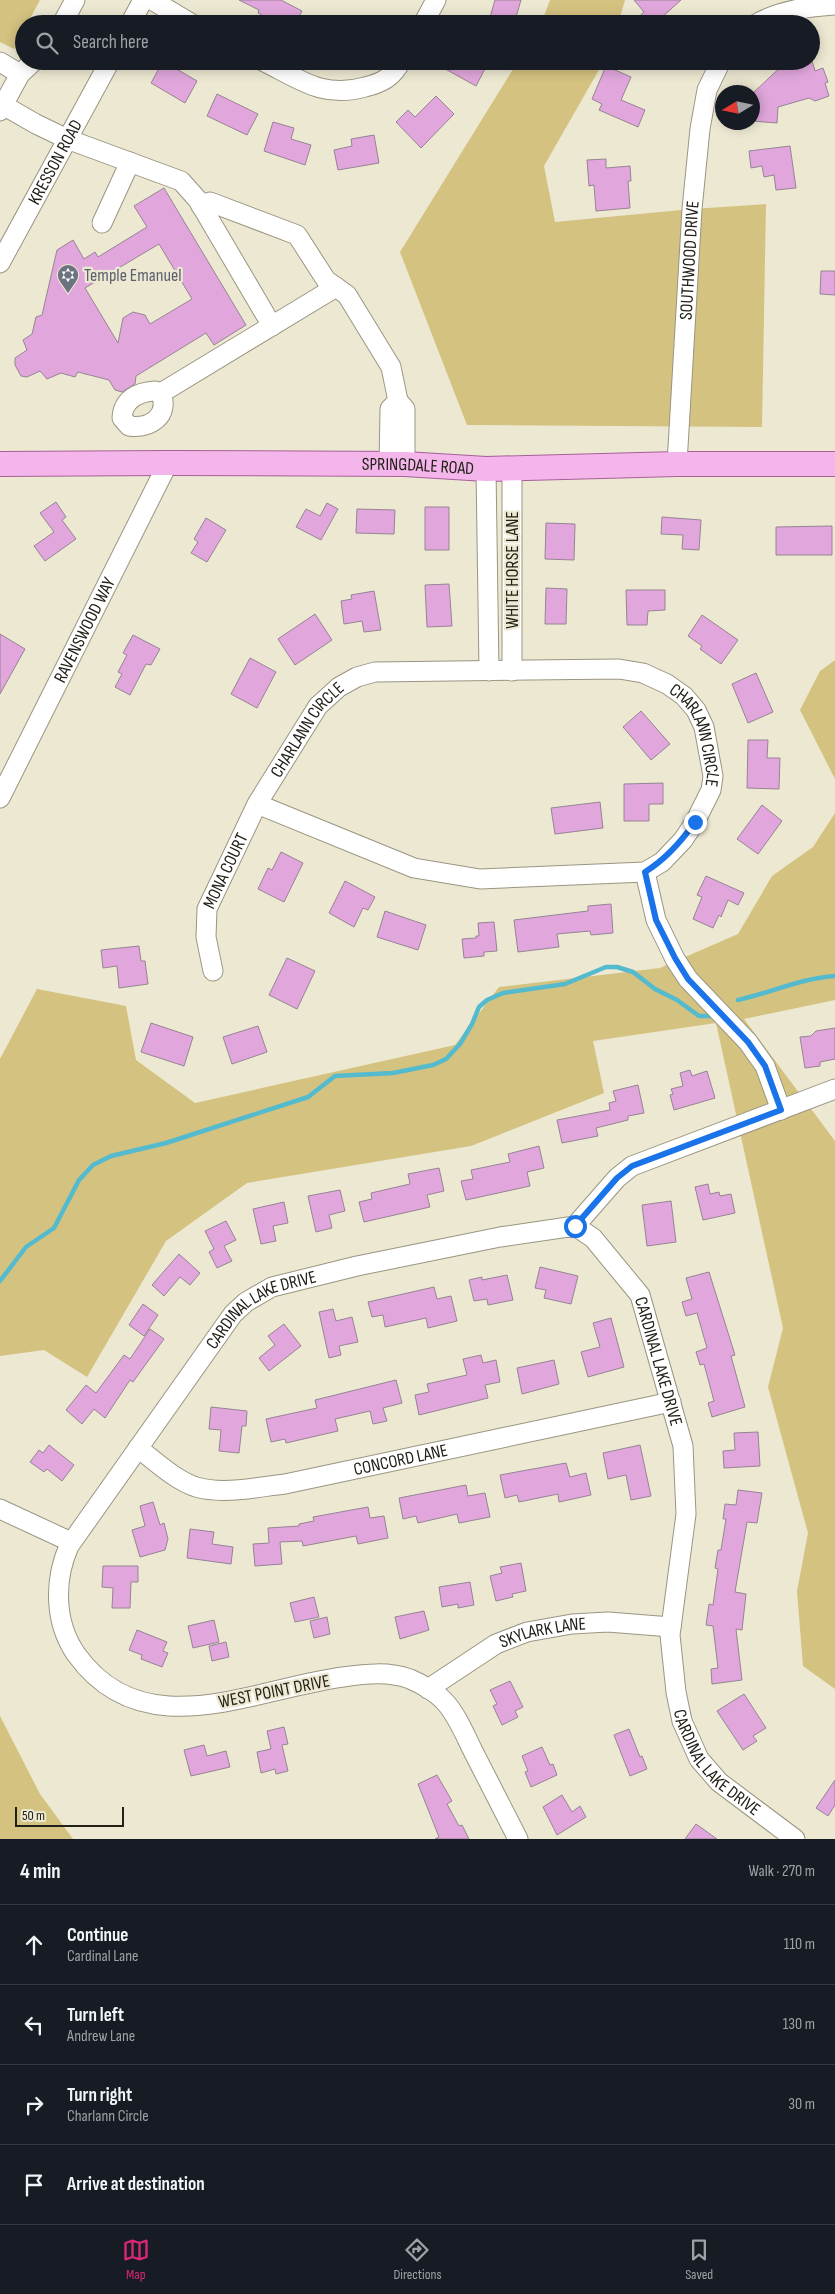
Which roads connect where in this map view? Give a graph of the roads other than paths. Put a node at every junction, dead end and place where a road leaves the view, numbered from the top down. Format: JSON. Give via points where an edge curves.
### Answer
{"nodes":[{"id":1,"x":74,"y":0,"type":"edge"},
{"id":2,"x":143,"y":0,"type":"edge"},
{"id":3,"x":152,"y":0,"type":"edge"},
{"id":4,"x":436,"y":0,"type":"edge"},
{"id":5,"x":835,"y":5,"type":"edge"},
{"id":6,"x":66,"y":15,"type":"edge"},
{"id":7,"x":135,"y":15,"type":"edge"},
{"id":8,"x":177,"y":15,"type":"edge"},
{"id":9,"x":428,"y":15,"type":"edge"},
{"id":10,"x":774,"y":15,"type":"edge"},
{"id":11,"x":0,"y":62,"type":"edge"},
{"id":12,"x":24,"y":70,"type":"edge"},
{"id":13,"x":105,"y":70,"type":"edge"},
{"id":14,"x":281,"y":70,"type":"edge"},
{"id":15,"x":396,"y":70,"type":"edge"},
{"id":16,"x":717,"y":70,"type":"edge"},
{"id":17,"x":20,"y":74,"type":"junction"},
{"id":18,"x":2,"y":108,"type":"edge"},
{"id":19,"x":67,"y":139,"type":"junction"},
{"id":20,"x":130,"y":162,"type":"junction"},
{"id":21,"x":201,"y":206,"type":"junction"},
{"id":22,"x":102,"y":224,"type":"dead end"},
{"id":23,"x":0,"y":263,"type":"edge"},
{"id":24,"x":336,"y":287,"type":"junction"},
{"id":25,"x":272,"y":326,"type":"junction"},
{"id":26,"x":161,"y":393,"type":"dead end"},
{"id":27,"x":168,"y":463,"type":"junction"},
{"id":28,"x":0,"y":464,"type":"edge"},
{"id":29,"x":397,"y":464,"type":"junction"},
{"id":30,"x":677,"y":464,"type":"junction"},
{"id":31,"x":835,"y":464,"type":"edge"},
{"id":32,"x":512,"y":468,"type":"junction"},
{"id":33,"x":486,"y":469,"type":"junction"},
{"id":34,"x":489,"y":671,"type":"junction"},
{"id":35,"x":512,"y":671,"type":"junction"},
{"id":36,"x":0,"y":798,"type":"edge"},
{"id":37,"x":257,"y":804,"type":"junction"},
{"id":38,"x":645,"y":872,"type":"junction"},
{"id":39,"x":213,"y":970,"type":"dead end"},
{"id":40,"x":835,"y":1090,"type":"edge"},
{"id":41,"x":781,"y":1110,"type":"junction"},
{"id":42,"x":575,"y":1226,"type":"junction"},
{"id":43,"x":671,"y":1402,"type":"junction"},
{"id":44,"x":138,"y":1448,"type":"junction"},
{"id":45,"x":0,"y":1509,"type":"edge"},
{"id":46,"x":71,"y":1542,"type":"junction"},
{"id":47,"x":671,"y":1627,"type":"junction"},
{"id":48,"x":428,"y":1689,"type":"junction"},
{"id":49,"x":518,"y":1839,"type":"edge"},
{"id":50,"x":796,"y":1839,"type":"edge"}],
"edges":[{"from":1,"to":6,"type":"street"},
{"from":2,"to":7,"type":"street"},
{"from":3,"to":8,"type":"street"},
{"from":4,"to":9,"type":"street"},
{"from":5,"to":10,"type":"street","via":[[807,7]]},
{"from":11,"to":17,"type":"street"},
{"from":12,"to":17,"type":"street"},
{"from":13,"to":19,"type":"street","name":"KRESSON ROAD"},
{"from":14,"to":15,"type":"street","via":[[316,88],[335,92],[382,83]]},
{"from":16,"to":30,"type":"street","name":"SOUTHWOOD DRIVE","via":[[707,90],[700,129],[692,209]]},
{"from":17,"to":18,"type":"street"},
{"from":18,"to":19,"type":"street"},
{"from":19,"to":20,"type":"street"},
{"from":19,"to":23,"type":"street","name":"KRESSON ROAD"},
{"from":20,"to":21,"type":"street","via":[[181,181]]},
{"from":20,"to":22,"type":"street"},
{"from":21,"to":24,"type":"street","via":[[210,202],[297,235],[326,280]]},
{"from":21,"to":25,"type":"street"},
{"from":24,"to":25,"type":"street"},
{"from":24,"to":29,"type":"street","via":[[347,294],[391,367],[398,401],[390,409]]},
{"from":25,"to":26,"type":"street"},
{"from":27,"to":28,"type":"main road","name":"SPRINGDALE ROAD"},
{"from":27,"to":29,"type":"main road","name":"SPRINGDALE ROAD"},
{"from":27,"to":36,"type":"street","name":"RAVENSWOOD WAY"},
{"from":29,"to":33,"type":"main road","name":"SPRINGDALE ROAD"},
{"from":30,"to":31,"type":"main road","name":"SPRINGDALE ROAD"},
{"from":30,"to":32,"type":"main road","name":"SPRINGDALE ROAD"},
{"from":32,"to":33,"type":"main road","name":"SPRINGDALE ROAD"},
{"from":32,"to":35,"type":"street","name":"WHITE HORSE LANE"},
{"from":33,"to":34,"type":"street","name":"WHITE HORSE LANE"},
{"from":34,"to":35,"type":"street","name":"CHARLANN CIRCLE"},
{"from":34,"to":37,"type":"street","name":"CHARLANN CIRCLE","via":[[415,670],[375,672],[356,677],[318,706]]},
{"from":35,"to":38,"type":"street","name":"CHARLANN CIRCLE","via":[[620,669],[644,673],[684,696],[696,710],[704,727],[713,776],[711,790],[683,840],[662,862]]},
{"from":37,"to":38,"type":"street","via":[[414,868],[480,880]]},
{"from":37,"to":39,"type":"street","name":"MONA COURT","via":[[207,909],[206,937]]},
{"from":38,"to":41,"type":"street","via":[[656,920],[675,958],[688,979],[754,1050],[765,1066]]},
{"from":40,"to":41,"type":"street"},
{"from":41,"to":42,"type":"street","via":[[632,1166],[617,1178]]},
{"from":42,"to":43,"type":"street","name":"CARDINAL LAKE DRIVE","via":[[592,1238],[640,1295]]},
{"from":42,"to":44,"type":"street","name":"CARDINAL LAKE DRIVE","via":[[500,1237],[272,1286],[233,1314]]},
{"from":43,"to":44,"type":"street","name":"CONCORD LANE","via":[[285,1484],[236,1490],[195,1487]]},
{"from":43,"to":47,"type":"street","name":"CARDINAL LAKE DRIVE","via":[[683,1446],[687,1486]]},
{"from":44,"to":46,"type":"street","name":"CARDINAL LAKE DRIVE"},
{"from":45,"to":46,"type":"street"},
{"from":46,"to":48,"type":"street","name":"WEST POINT DRIVE","via":[[62,1563],[58,1590],[60,1615],[70,1644],[86,1668],[120,1694],[163,1706],[196,1706],[371,1673],[395,1675]]},
{"from":47,"to":48,"type":"street","name":"SKYLARK LANE","via":[[608,1622],[527,1632],[496,1644]]},
{"from":47,"to":50,"type":"street","name":"CARDINAL LAKE DRIVE","via":[[676,1692],[682,1721],[699,1759],[719,1782]]},
{"from":48,"to":49,"type":"street","name":"WEST POINT DRIVE","via":[[445,1702],[461,1727]]}]}
